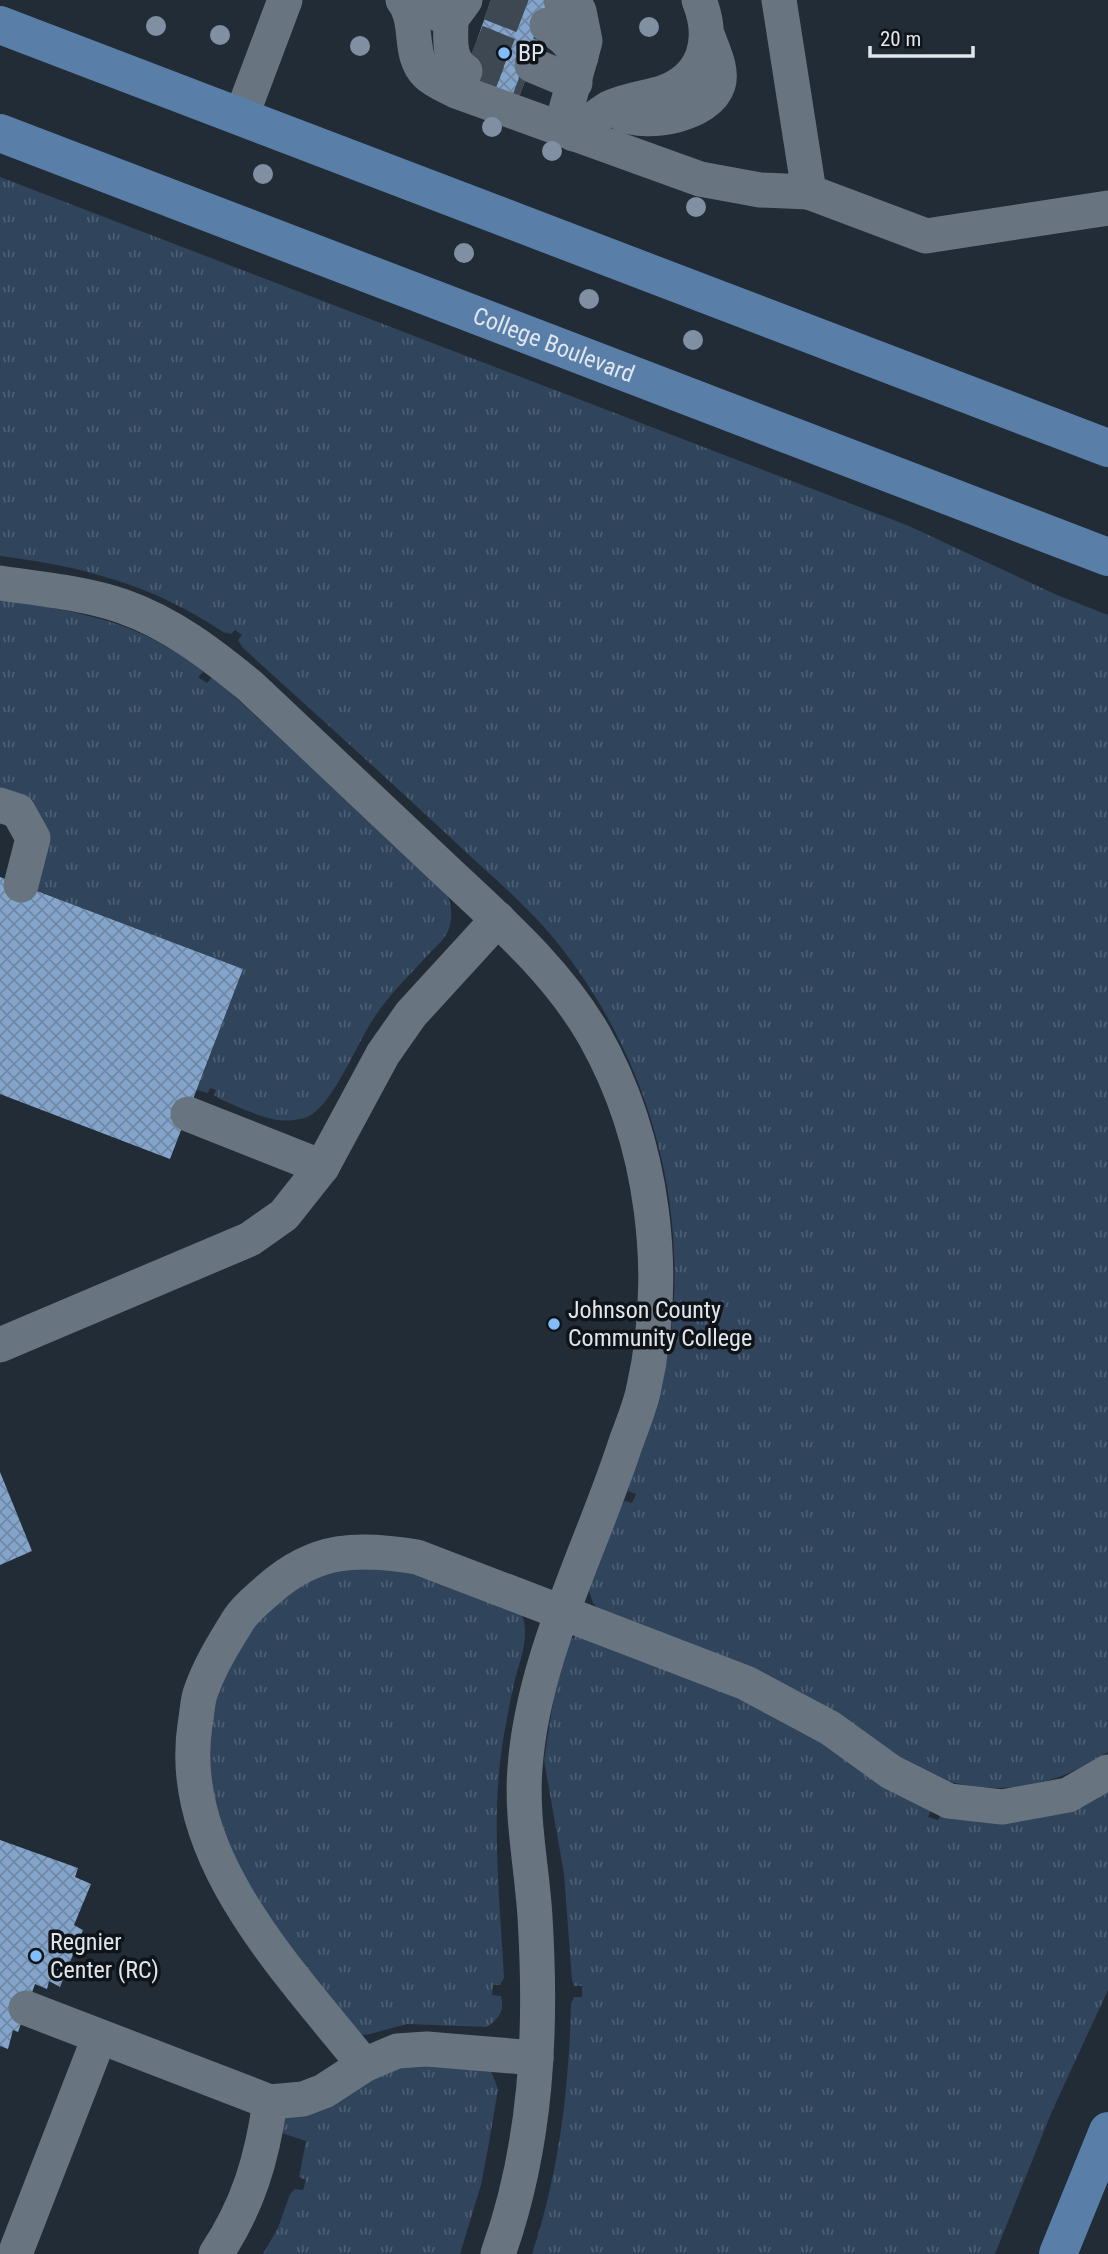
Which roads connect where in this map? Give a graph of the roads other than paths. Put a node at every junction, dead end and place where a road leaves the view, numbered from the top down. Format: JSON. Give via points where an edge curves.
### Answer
{"nodes":[{"id":1,"x":285,"y":0,"type":"edge"},
{"id":2,"x":680,"y":0,"type":"edge"},
{"id":3,"x":699,"y":0,"type":"edge"},
{"id":4,"x":779,"y":0,"type":"edge"},
{"id":5,"x":554,"y":12,"type":"tunnel mouth"},
{"id":6,"x":446,"y":15,"type":"edge"},
{"id":7,"x":0,"y":25,"type":"edge"},
{"id":8,"x":526,"y":78,"type":"tunnel mouth"},
{"id":9,"x":574,"y":96,"type":"junction"},
{"id":10,"x":643,"y":98,"type":"junction"},
{"id":11,"x":241,"y":117,"type":"junction"},
{"id":12,"x":0,"y":133,"type":"edge"},
{"id":13,"x":809,"y":192,"type":"junction"},
{"id":14,"x":1108,"y":208,"type":"edge"},
{"id":15,"x":1108,"y":448,"type":"edge"},
{"id":16,"x":1108,"y":557,"type":"edge"},
{"id":17,"x":0,"y":583,"type":"edge"},
{"id":18,"x":0,"y":804,"type":"edge"},
{"id":19,"x":21,"y":885,"type":"dead end"},
{"id":20,"x":498,"y":919,"type":"junction"},
{"id":21,"x":188,"y":1114,"type":"dead end"},
{"id":22,"x":322,"y":1167,"type":"junction"},
{"id":23,"x":0,"y":1345,"type":"edge"},
{"id":24,"x":563,"y":1611,"type":"junction"},
{"id":25,"x":1108,"y":1772,"type":"edge"},
{"id":26,"x":26,"y":2008,"type":"dead end"},
{"id":27,"x":99,"y":2038,"type":"junction"},
{"id":28,"x":537,"y":2058,"type":"junction"},
{"id":29,"x":365,"y":2065,"type":"junction"},
{"id":30,"x":270,"y":2102,"type":"junction"},
{"id":31,"x":1108,"y":2131,"type":"edge"},
{"id":32,"x":15,"y":2254,"type":"edge"},
{"id":33,"x":216,"y":2254,"type":"edge"},
{"id":34,"x":498,"y":2254,"type":"edge"},
{"id":35,"x":1058,"y":2254,"type":"edge"}],
"edges":[{"from":1,"to":11,"type":"street"},
{"from":2,"to":10,"type":"street","via":[[687,22],[685,43]]},
{"from":3,"to":10,"type":"street","via":[[708,37],[703,57],[677,86]]},
{"from":4,"to":13,"type":"street"},
{"from":5,"to":9,"type":"street","via":[[579,11],[584,41]]},
{"from":6,"to":9,"type":"street","via":[[410,12],[418,60],[428,75],[456,91]]},
{"from":7,"to":11,"type":"main road"},
{"from":8,"to":9,"type":"street"},
{"from":9,"to":10,"type":"street","via":[[608,109],[620,85]]},
{"from":9,"to":13,"type":"street","via":[[701,179],[760,190]]},
{"from":11,"to":15,"type":"main road"},
{"from":12,"to":16,"type":"main road","name":"College Boulevard"},
{"from":13,"to":14,"type":"street","via":[[926,236]]},
{"from":17,"to":20,"type":"street","via":[[122,606],[170,627],[211,653]]},
{"from":18,"to":19,"type":"street","via":[[18,811],[33,838]]},
{"from":20,"to":22,"type":"street","via":[[411,1014],[383,1054]]},
{"from":20,"to":24,"type":"street","via":[[558,982],[593,1035],[624,1098],[639,1148],[653,1231],[654,1317],[642,1394]]},
{"from":21,"to":22,"type":"street"},
{"from":22,"to":23,"type":"street","via":[[284,1215],[250,1239]]},
{"from":24,"to":25,"type":"street","via":[[746,1683],[830,1728],[891,1772],[949,1801],[1002,1807],[1068,1795]]},
{"from":24,"to":28,"type":"street","via":[[536,1699],[524,1769],[535,1918]]},
{"from":24,"to":29,"type":"street","via":[[417,1556],[372,1550],[330,1555],[287,1573],[246,1609],[218,1653],[200,1696],[193,1741],[195,1785],[205,1827],[254,1927]]},
{"from":26,"to":27,"type":"street"},
{"from":27,"to":30,"type":"street"},
{"from":27,"to":32,"type":"street"},
{"from":28,"to":29,"type":"street","via":[[427,2049],[397,2051]]},
{"from":28,"to":34,"type":"street","via":[[529,2139],[514,2210]]},
{"from":29,"to":30,"type":"street","via":[[324,2091],[303,2099]]},
{"from":30,"to":33,"type":"street","via":[[264,2146],[248,2196]]},
{"from":31,"to":35,"type":"main road"}]}
